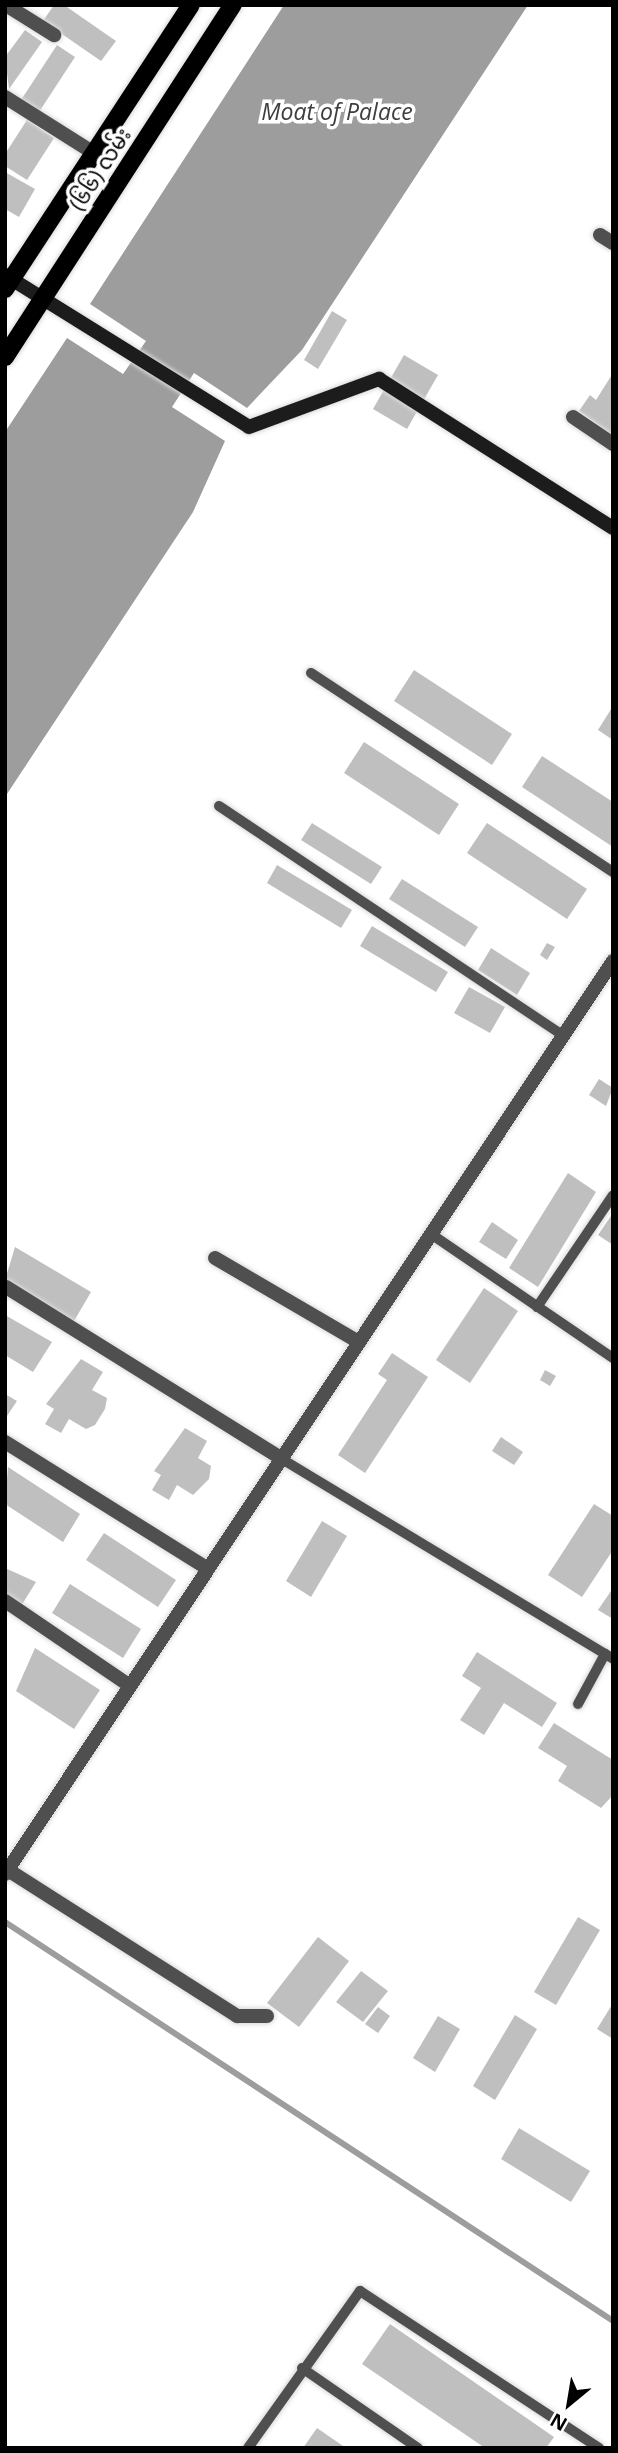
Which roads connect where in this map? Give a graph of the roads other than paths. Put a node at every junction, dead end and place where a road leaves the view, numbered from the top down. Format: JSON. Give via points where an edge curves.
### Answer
{"nodes":[{"id":1,"x":6,"y":5,"type":"edge"},
{"id":2,"x":191,"y":5,"type":"edge"},
{"id":3,"x":233,"y":5,"type":"edge"},
{"id":4,"x":54,"y":35,"type":"dead end"},
{"id":5,"x":5,"y":97,"type":"edge"},
{"id":6,"x":94,"y":153,"type":"junction"},
{"id":7,"x":7,"y":281,"type":"edge"},
{"id":8,"x":43,"y":299,"type":"junction"},
{"id":9,"x":5,"y":357,"type":"edge"},
{"id":10,"x":573,"y":417,"type":"dead end"},
{"id":11,"x":613,"y":444,"type":"edge"},
{"id":12,"x":613,"y":528,"type":"edge"},
{"id":13,"x":311,"y":673,"type":"dead end"},
{"id":14,"x":219,"y":806,"type":"dead end"},
{"id":15,"x":613,"y":872,"type":"edge"},
{"id":16,"x":613,"y":961,"type":"edge"},
{"id":17,"x":563,"y":1035,"type":"junction"},
{"id":18,"x":613,"y":1195,"type":"edge"},
{"id":19,"x":431,"y":1234,"type":"junction"},
{"id":20,"x":215,"y":1258,"type":"dead end"},
{"id":21,"x":6,"y":1287,"type":"edge"},
{"id":22,"x":537,"y":1307,"type":"junction"},
{"id":23,"x":359,"y":1342,"type":"junction"},
{"id":24,"x":613,"y":1358,"type":"edge"},
{"id":25,"x":5,"y":1443,"type":"edge"},
{"id":26,"x":282,"y":1459,"type":"junction"},
{"id":27,"x":208,"y":1569,"type":"junction"},
{"id":28,"x":5,"y":1601,"type":"edge"},
{"id":29,"x":609,"y":1657,"type":"edge"},
{"id":30,"x":130,"y":1686,"type":"junction"},
{"id":31,"x":578,"y":1704,"type":"dead end"},
{"id":32,"x":6,"y":1872,"type":"edge"},
{"id":33,"x":267,"y":2016,"type":"dead end"},
{"id":34,"x":302,"y":2368,"type":"junction"},
{"id":35,"x":248,"y":2448,"type":"edge"},
{"id":36,"x":418,"y":2448,"type":"edge"},
{"id":37,"x":599,"y":2448,"type":"edge"}],
"edges":[{"from":1,"to":4,"type":"street"},
{"from":2,"to":6,"type":"main road","name":"(၆၆) လမ်း"},
{"from":3,"to":8,"type":"main road","name":"(၆၆) လမ်း"},
{"from":5,"to":6,"type":"street"},
{"from":6,"to":7,"type":"main road","name":"(၆၆) လမ်း"},
{"from":7,"to":8,"type":"street"},
{"from":8,"to":9,"type":"main road","name":"(၆၆) လမ်း"},
{"from":8,"to":12,"type":"street","via":[[218,411],[256,427],[379,379]]},
{"from":10,"to":11,"type":"street"},
{"from":13,"to":15,"type":"lane"},
{"from":14,"to":17,"type":"lane"},
{"from":16,"to":17,"type":"street"},
{"from":17,"to":19,"type":"street"},
{"from":18,"to":22,"type":"lane"},
{"from":19,"to":22,"type":"lane"},
{"from":19,"to":23,"type":"street"},
{"from":20,"to":23,"type":"street"},
{"from":21,"to":26,"type":"street"},
{"from":22,"to":24,"type":"lane"},
{"from":23,"to":26,"type":"street"},
{"from":25,"to":27,"type":"street"},
{"from":26,"to":27,"type":"street"},
{"from":26,"to":29,"type":"lane"},
{"from":27,"to":30,"type":"street"},
{"from":28,"to":30,"type":"street"},
{"from":29,"to":31,"type":"lane"},
{"from":30,"to":32,"type":"street"},
{"from":32,"to":33,"type":"street","via":[[237,2016]]},
{"from":34,"to":35,"type":"lane"},
{"from":34,"to":36,"type":"lane"},
{"from":34,"to":37,"type":"lane","via":[[350,2298],[366,2291]]}]}
